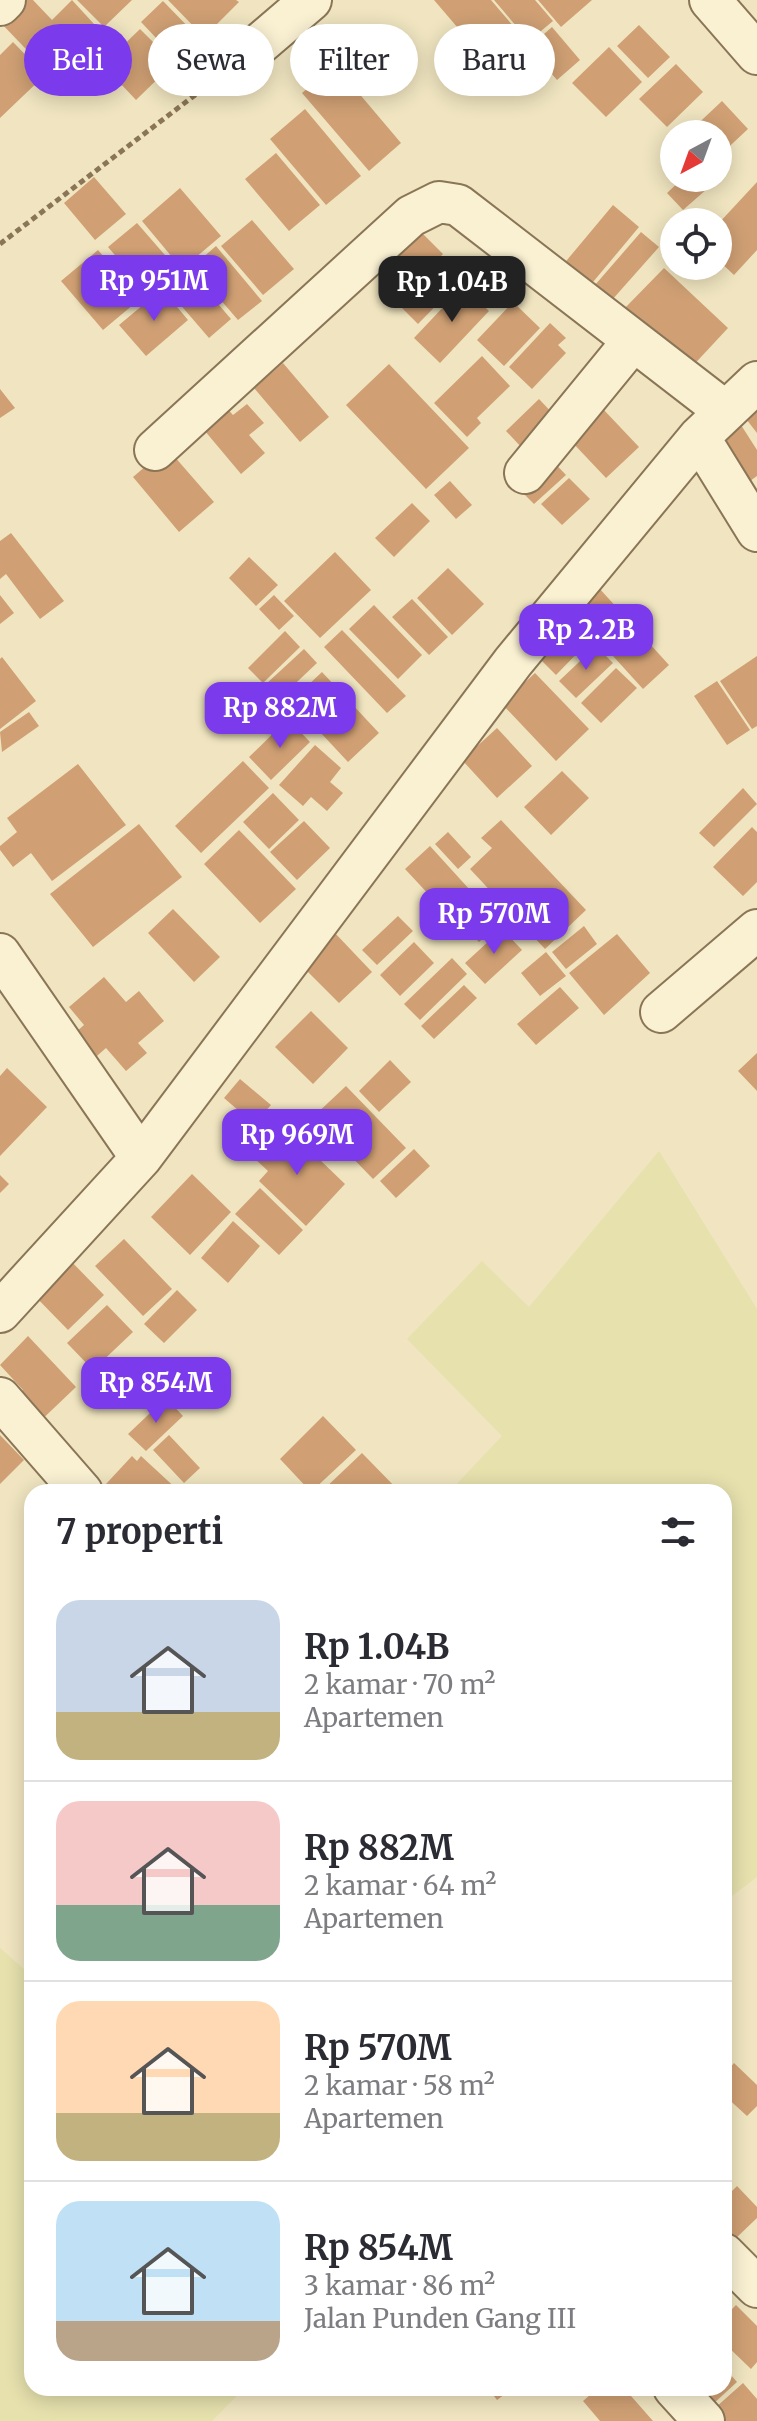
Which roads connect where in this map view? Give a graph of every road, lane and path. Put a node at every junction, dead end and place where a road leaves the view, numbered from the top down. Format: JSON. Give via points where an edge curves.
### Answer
{"nodes":[{"id":1,"x":5,"y":0,"type":"edge"},
{"id":2,"x":311,"y":0,"type":"edge"},
{"id":3,"x":710,"y":0,"type":"edge"},
{"id":4,"x":0,"y":5,"type":"edge"},
{"id":5,"x":274,"y":32,"type":"edge"},
{"id":6,"x":757,"y":54,"type":"edge"},
{"id":7,"x":194,"y":96,"type":"edge"},
{"id":8,"x":0,"y":244,"type":"edge"},
{"id":9,"x":633,"y":341,"type":"junction"},
{"id":10,"x":757,"y":382,"type":"edge"},
{"id":11,"x":712,"y":424,"type":"junction"},
{"id":12,"x":155,"y":450,"type":"dead end"},
{"id":13,"x":525,"y":473,"type":"dead end"},
{"id":14,"x":757,"y":531,"type":"edge"},
{"id":15,"x":757,"y":930,"type":"edge"},
{"id":16,"x":0,"y":954,"type":"edge"},
{"id":17,"x":661,"y":1012,"type":"dead end"},
{"id":18,"x":141,"y":1158,"type":"junction"},
{"id":19,"x":0,"y":1312,"type":"edge"},
{"id":20,"x":0,"y":1398,"type":"edge"},
{"id":21,"x":75,"y":1484,"type":"edge"},
{"id":22,"x":732,"y":2262,"type":"edge"},
{"id":23,"x":757,"y":2287,"type":"edge"},
{"id":24,"x":681,"y":2396,"type":"edge"},
{"id":25,"x":704,"y":2421,"type":"edge"}],
"edges":[{"from":1,"to":4,"type":"street"},
{"from":2,"to":5,"type":"street"},
{"from":3,"to":6,"type":"street"},
{"from":7,"to":8,"type":"path"},
{"from":9,"to":11,"type":"street"},
{"from":9,"to":12,"type":"street","via":[[458,205],[439,202],[411,216]]},
{"from":9,"to":13,"type":"street"},
{"from":10,"to":11,"type":"street"},
{"from":11,"to":14,"type":"street"},
{"from":11,"to":18,"type":"street","via":[[513,662]]},
{"from":15,"to":17,"type":"street"},
{"from":16,"to":18,"type":"street"},
{"from":18,"to":19,"type":"street"},
{"from":20,"to":21,"type":"street"},
{"from":22,"to":23,"type":"street"},
{"from":24,"to":25,"type":"street"}]}
